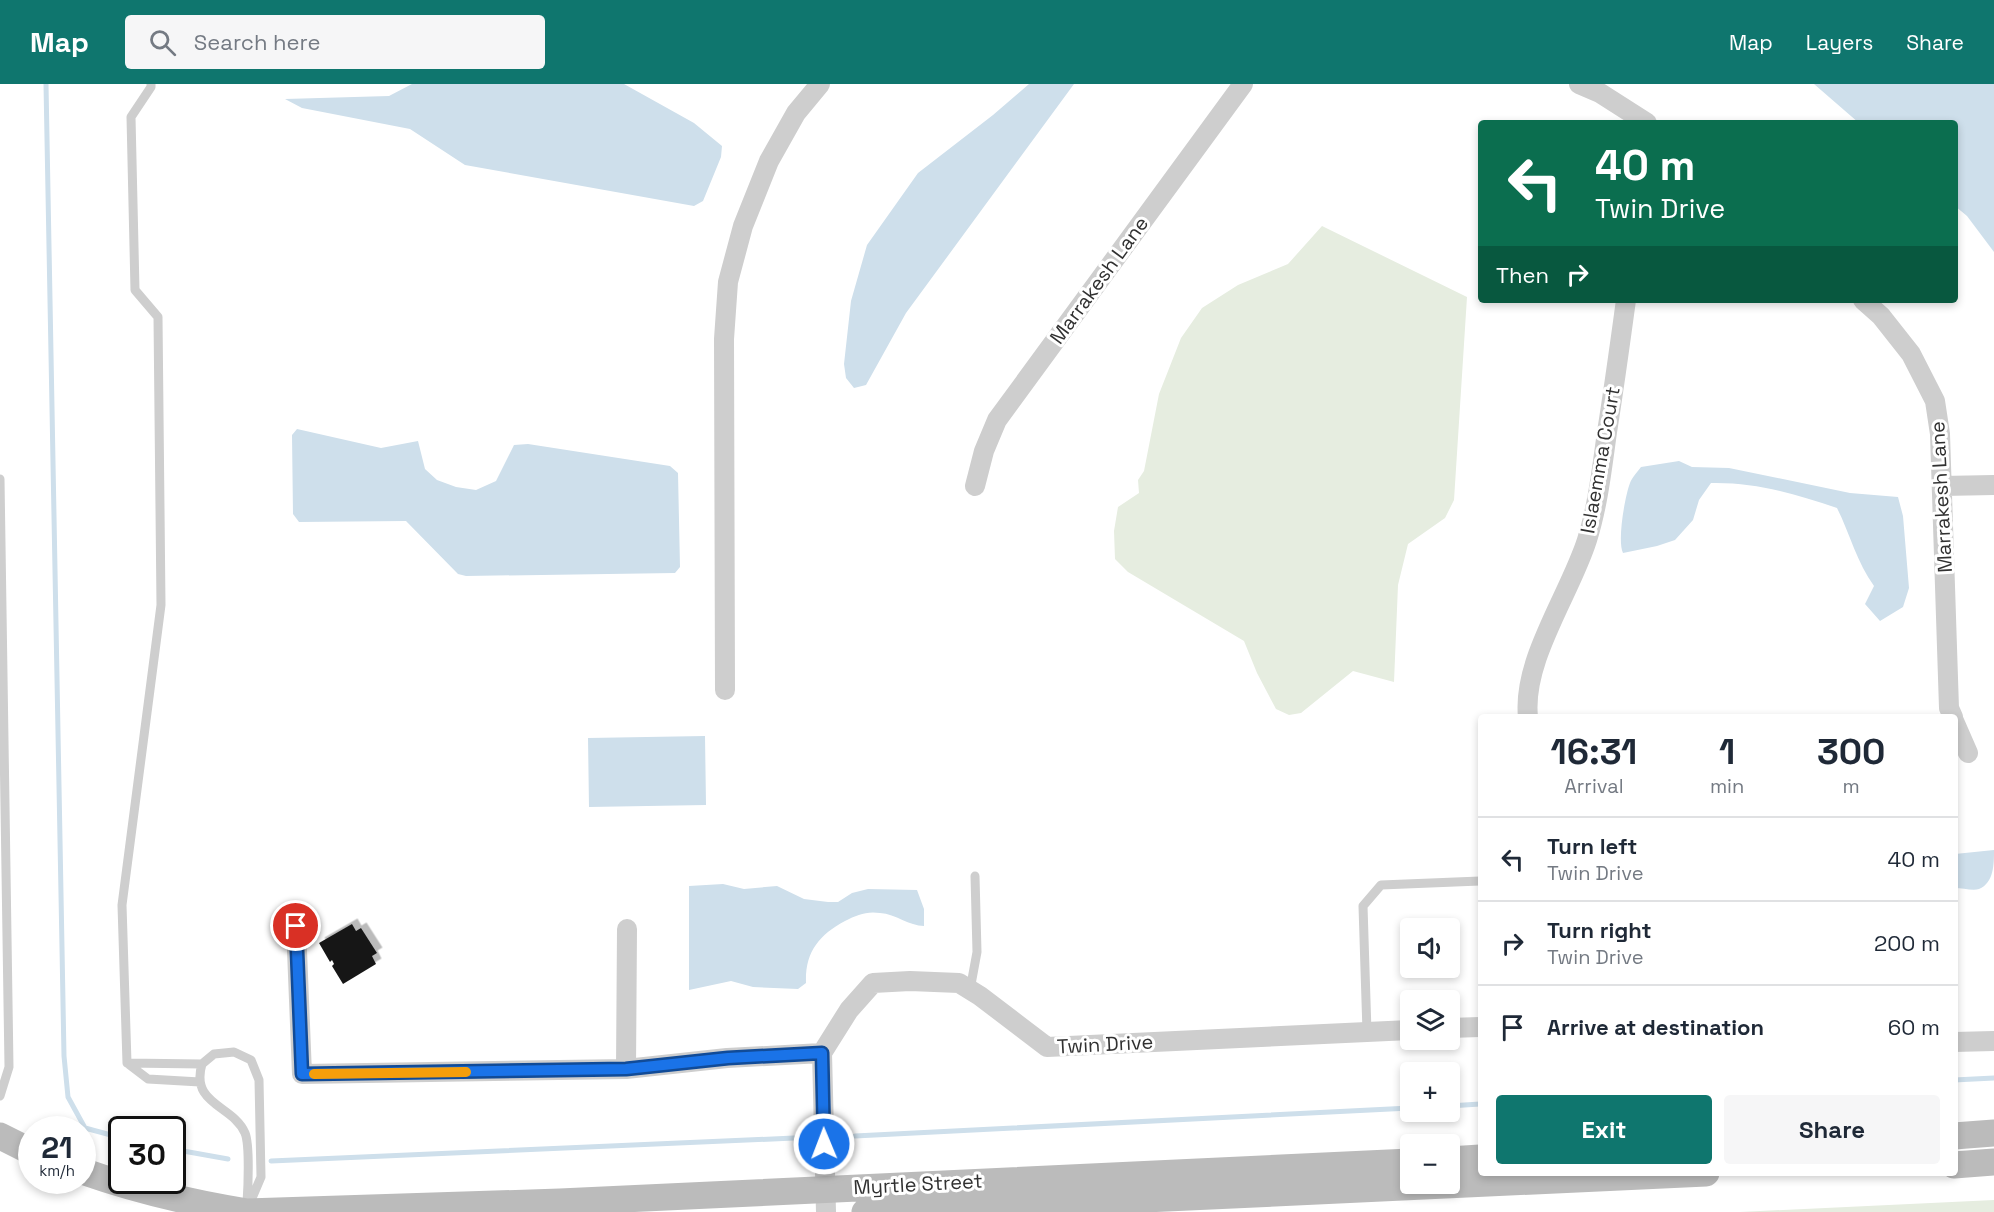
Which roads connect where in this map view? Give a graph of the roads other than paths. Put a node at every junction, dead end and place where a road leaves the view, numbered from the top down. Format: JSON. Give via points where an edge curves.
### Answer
{"nodes":[{"id":1,"x":151,"y":84,"type":"edge"},
{"id":2,"x":820,"y":84,"type":"edge"},
{"id":3,"x":1243,"y":84,"type":"edge"},
{"id":4,"x":1579,"y":84,"type":"edge"},
{"id":5,"x":1642,"y":120,"type":"edge"},
{"id":6,"x":1626,"y":303,"type":"edge"},
{"id":7,"x":1866,"y":303,"type":"edge"},
{"id":8,"x":0,"y":479,"type":"edge"},
{"id":9,"x":1994,"y":485,"type":"edge"},
{"id":10,"x":975,"y":486,"type":"dead end"},
{"id":11,"x":1942,"y":486,"type":"junction"},
{"id":12,"x":725,"y":690,"type":"dead end"},
{"id":13,"x":1528,"y":714,"type":"edge"},
{"id":14,"x":1952,"y":714,"type":"edge"},
{"id":15,"x":1958,"y":729,"type":"edge"},
{"id":16,"x":1968,"y":753,"type":"dead end"},
{"id":17,"x":975,"y":876,"type":"dead end"},
{"id":18,"x":1478,"y":881,"type":"edge"},
{"id":19,"x":296,"y":926,"type":"dead end"},
{"id":20,"x":627,"y":929,"type":"dead end"},
{"id":21,"x":970,"y":990,"type":"junction"},
{"id":22,"x":1478,"y":1027,"type":"edge"},
{"id":23,"x":1460,"y":1028,"type":"edge"},
{"id":24,"x":1400,"y":1030,"type":"edge"},
{"id":25,"x":1367,"y":1032,"type":"junction"},
{"id":26,"x":1994,"y":1041,"type":"edge"},
{"id":27,"x":1958,"y":1042,"type":"edge"},
{"id":28,"x":822,"y":1053,"type":"junction"},
{"id":29,"x":127,"y":1063,"type":"junction"},
{"id":30,"x":202,"y":1064,"type":"junction"},
{"id":31,"x":626,"y":1069,"type":"junction"},
{"id":32,"x":200,"y":1082,"type":"junction"},
{"id":33,"x":0,"y":1096,"type":"edge"},
{"id":34,"x":1994,"y":1133,"type":"edge"},
{"id":35,"x":0,"y":1136,"type":"edge"},
{"id":36,"x":1958,"y":1136,"type":"edge"},
{"id":37,"x":18,"y":1145,"type":"edge"},
{"id":38,"x":1478,"y":1158,"type":"edge"},
{"id":39,"x":1460,"y":1159,"type":"edge"},
{"id":40,"x":1994,"y":1162,"type":"edge"},
{"id":41,"x":1400,"y":1163,"type":"edge"},
{"id":42,"x":1958,"y":1165,"type":"edge"},
{"id":43,"x":96,"y":1176,"type":"edge"},
{"id":44,"x":1641,"y":1176,"type":"edge"},
{"id":45,"x":825,"y":1200,"type":"edge"},
{"id":46,"x":247,"y":1212,"type":"edge"},
{"id":47,"x":865,"y":1212,"type":"edge"}],
"edges":[{"from":1,"to":29,"type":"lane","via":[[131,117],[135,290],[158,318],[161,605],[122,905]]},
{"from":2,"to":12,"type":"street","via":[[796,113],[769,161],[743,226],[728,282],[724,339]]},
{"from":3,"to":10,"type":"street","name":"Marrakesh Lane","via":[[997,420]]},
{"from":4,"to":5,"type":"street"},
{"from":6,"to":13,"type":"street","name":"Islaemma Court","via":[[1587,539],[1540,649]]},
{"from":7,"to":11,"type":"street","name":"Marrakesh Lane","via":[[1911,354],[1935,401]]},
{"from":8,"to":33,"type":"lane","via":[[9,1067]]},
{"from":9,"to":11,"type":"street"},
{"from":11,"to":14,"type":"street","name":"Marrakesh Lane"},
{"from":15,"to":16,"type":"street","name":"Marrakesh Lane"},
{"from":17,"to":21,"type":"lane","via":[[976,952]]},
{"from":18,"to":25,"type":"lane","via":[[1381,885],[1363,906]]},
{"from":19,"to":31,"type":"street","via":[[302,1074]]},
{"from":20,"to":31,"type":"street"},
{"from":21,"to":25,"type":"street","name":"Twin Drive","via":[[1047,1047]]},
{"from":21,"to":28,"type":"street","name":"Twin Drive","via":[[959,983],[873,983],[849,1010]]},
{"from":22,"to":23,"type":"street"},
{"from":24,"to":25,"type":"street","name":"Twin Drive"},
{"from":26,"to":27,"type":"street"},
{"from":28,"to":31,"type":"street"},
{"from":28,"to":45,"type":"street"},
{"from":29,"to":30,"type":"lane"},
{"from":29,"to":32,"type":"lane","via":[[148,1079]]},
{"from":30,"to":32,"type":"lane"},
{"from":30,"to":46,"type":"lane","via":[[214,1054],[234,1052],[250,1060],[260,1080],[261,1177]]},
{"from":32,"to":46,"type":"lane","via":[[209,1101],[228,1113],[245,1134]]},
{"from":34,"to":36,"type":"street"},
{"from":35,"to":37,"type":"street"},
{"from":38,"to":39,"type":"street"},
{"from":40,"to":42,"type":"street"},
{"from":41,"to":45,"type":"street","name":"Myrtle Street"},
{"from":43,"to":46,"type":"street","name":"Myrtle Street","via":[[197,1204]]},
{"from":44,"to":47,"type":"street","name":"Myrtle Street"},
{"from":45,"to":46,"type":"street","name":"Myrtle Street","via":[[560,1202]]}]}
